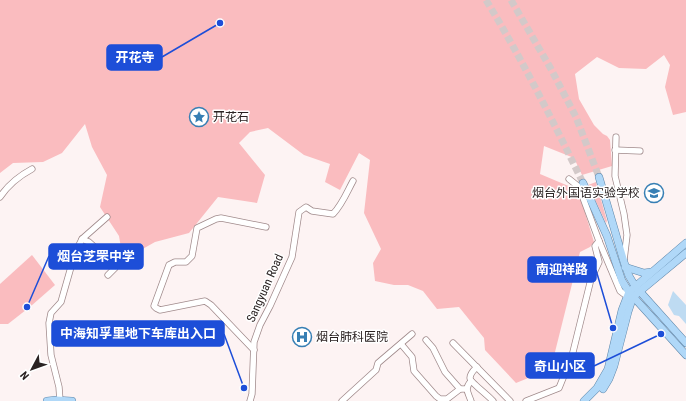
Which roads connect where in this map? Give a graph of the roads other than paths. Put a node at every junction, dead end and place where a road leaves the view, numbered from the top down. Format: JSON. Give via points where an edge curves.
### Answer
{"nodes":[{"id":1,"x":616,"y":137,"type":"dead end"},
{"id":2,"x":615,"y":150,"type":"junction"},
{"id":3,"x":640,"y":151,"type":"dead end"},
{"id":4,"x":32,"y":169,"type":"dead end"},
{"id":5,"x":599,"y":177,"type":"tunnel mouth"},
{"id":6,"x":569,"y":179,"type":"dead end"},
{"id":7,"x":353,"y":181,"type":"dead end"},
{"id":8,"x":583,"y":183,"type":"tunnel mouth"},
{"id":9,"x":0,"y":197,"type":"edge"},
{"id":10,"x":107,"y":217,"type":"dead end"},
{"id":11,"x":266,"y":227,"type":"dead end"},
{"id":12,"x":82,"y":238,"type":"junction"},
{"id":13,"x":599,"y":241,"type":"junction"},
{"id":14,"x":686,"y":243,"type":"edge"},
{"id":15,"x":98,"y":250,"type":"dead end"},
{"id":16,"x":686,"y":253,"type":"edge"},
{"id":17,"x":119,"y":258,"type":"dead end"},
{"id":18,"x":625,"y":265,"type":"junction"},
{"id":19,"x":652,"y":272,"type":"junction"},
{"id":20,"x":108,"y":275,"type":"dead end"},
{"id":21,"x":637,"y":289,"type":"junction"},
{"id":22,"x":631,"y":295,"type":"junction"},
{"id":23,"x":412,"y":334,"type":"dead end"},
{"id":24,"x":426,"y":340,"type":"dead end"},
{"id":25,"x":453,"y":343,"type":"dead end"},
{"id":26,"x":686,"y":343,"type":"edge"},
{"id":27,"x":400,"y":344,"type":"junction"},
{"id":28,"x":254,"y":350,"type":"junction"},
{"id":29,"x":686,"y":355,"type":"edge"},
{"id":30,"x":477,"y":367,"type":"junction"},
{"id":31,"x":471,"y":381,"type":"junction"},
{"id":32,"x":460,"y":389,"type":"junction"},
{"id":33,"x":466,"y":389,"type":"junction"},
{"id":34,"x":60,"y":400,"type":"edge"},
{"id":35,"x":47,"y":401,"type":"edge"},
{"id":36,"x":72,"y":401,"type":"edge"},
{"id":37,"x":250,"y":401,"type":"edge"},
{"id":38,"x":342,"y":401,"type":"edge"},
{"id":39,"x":471,"y":401,"type":"edge"},
{"id":40,"x":493,"y":401,"type":"edge"},
{"id":41,"x":510,"y":401,"type":"edge"},
{"id":42,"x":526,"y":401,"type":"edge"},
{"id":43,"x":584,"y":401,"type":"edge"},
{"id":44,"x":591,"y":401,"type":"edge"}],
"edges":[{"from":1,"to":2,"type":"street"},
{"from":2,"to":3,"type":"street"},
{"from":2,"to":18,"type":"street","via":[[615,176],[627,235]]},
{"from":4,"to":9,"type":"street","via":[[8,186]]},
{"from":5,"to":18,"type":"main road"},
{"from":6,"to":13,"type":"street","via":[[579,187]]},
{"from":7,"to":28,"type":"street","name":"Sangyuan Road","via":[[339,208],[333,214],[312,211],[306,207],[299,212],[292,257],[260,325]]},
{"from":8,"to":22,"type":"main road","via":[[604,230],[622,281]]},
{"from":10,"to":12,"type":"street"},
{"from":11,"to":28,"type":"street","via":[[221,218],[197,228],[192,256],[186,262],[170,265],[154,306],[160,310],[205,301]]},
{"from":12,"to":15,"type":"street"},
{"from":12,"to":34,"type":"street","via":[[60,302],[51,313],[51,355]]},
{"from":13,"to":22,"type":"street","via":[[620,291]]},
{"from":13,"to":42,"type":"street","via":[[595,246],[599,262],[591,279],[572,356],[563,381],[559,388]]},
{"from":14,"to":19,"type":"main road"},
{"from":16,"to":21,"type":"main road"},
{"from":17,"to":20,"type":"street","via":[[115,268]]},
{"from":18,"to":19,"type":"main road","via":[[644,273]]},
{"from":18,"to":21,"type":"main road"},
{"from":19,"to":21,"type":"main road"},
{"from":21,"to":22,"type":"main road"},
{"from":21,"to":26,"type":"main road"},
{"from":22,"to":29,"type":"main road"},
{"from":22,"to":43,"type":"main road","via":[[622,310],[608,369],[597,388]]},
{"from":22,"to":44,"type":"main road","via":[[612,372],[601,391]]},
{"from":23,"to":27,"type":"street"},
{"from":24,"to":32,"type":"street","via":[[445,372]]},
{"from":25,"to":30,"type":"street"},
{"from":27,"to":32,"type":"street","via":[[412,357],[414,371],[440,399],[447,399]]},
{"from":27,"to":38,"type":"street"},
{"from":28,"to":37,"type":"street","name":"Sangyuan Road"},
{"from":30,"to":31,"type":"street","via":[[472,372]]},
{"from":30,"to":41,"type":"street"},
{"from":31,"to":33,"type":"street"},
{"from":31,"to":40,"type":"street"},
{"from":32,"to":33,"type":"street"},
{"from":33,"to":39,"type":"street"},
{"from":34,"to":35,"type":"main road"},
{"from":34,"to":36,"type":"main road"}]}
